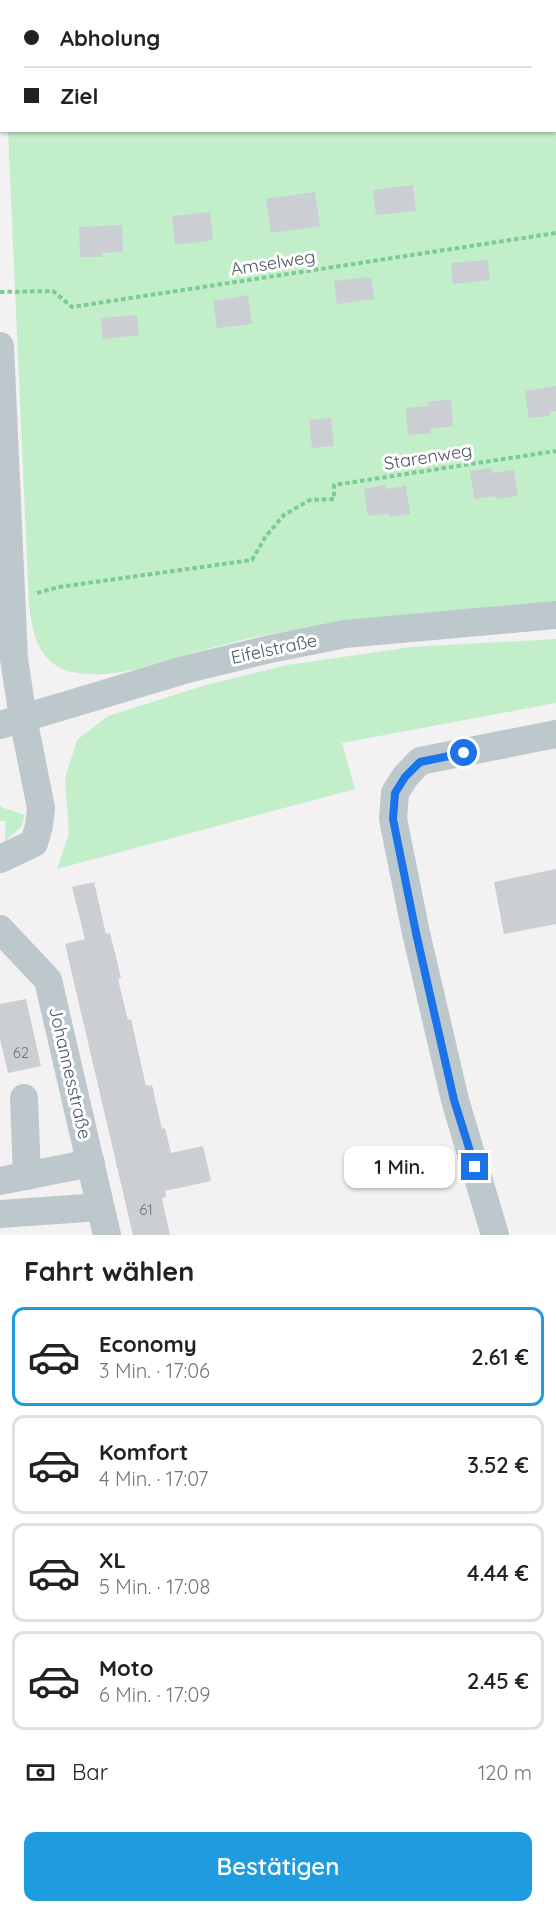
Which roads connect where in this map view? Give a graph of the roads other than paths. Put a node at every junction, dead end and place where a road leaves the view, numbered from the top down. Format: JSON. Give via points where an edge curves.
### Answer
{"nodes":[{"id":1,"x":0,"y":345,"type":"edge"},
{"id":2,"x":556,"y":615,"type":"edge"},
{"id":3,"x":11,"y":721,"type":"edge"},
{"id":4,"x":556,"y":734,"type":"edge"},
{"id":5,"x":0,"y":859,"type":"edge"},
{"id":6,"x":0,"y":929,"type":"edge"},
{"id":7,"x":24,"y":1098,"type":"dead end"},
{"id":8,"x":91,"y":1163,"type":"junction"},
{"id":9,"x":14,"y":1178,"type":"edge"},
{"id":10,"x":100,"y":1207,"type":"junction"},
{"id":11,"x":0,"y":1214,"type":"edge"},
{"id":12,"x":107,"y":1235,"type":"edge"},
{"id":13,"x":495,"y":1235,"type":"edge"}],
"edges":[{"from":1,"to":3,"type":"street","via":[[13,599]]},
{"from":2,"to":3,"type":"street","name":"Eifelstraße","via":[[345,634],[184,670]]},
{"from":3,"to":5,"type":"street","via":[[41,808],[34,843]]},
{"from":4,"to":13,"type":"street","via":[[420,762],[395,793],[393,819],[416,933],[454,1100]]},
{"from":6,"to":8,"type":"street","name":"Johannesstraße","via":[[48,980]]},
{"from":7,"to":9,"type":"street"},
{"from":8,"to":9,"type":"street"},
{"from":8,"to":10,"type":"street","name":"Johannesstraße"},
{"from":10,"to":11,"type":"street"},
{"from":10,"to":12,"type":"street","name":"Johannesstraße"}]}
